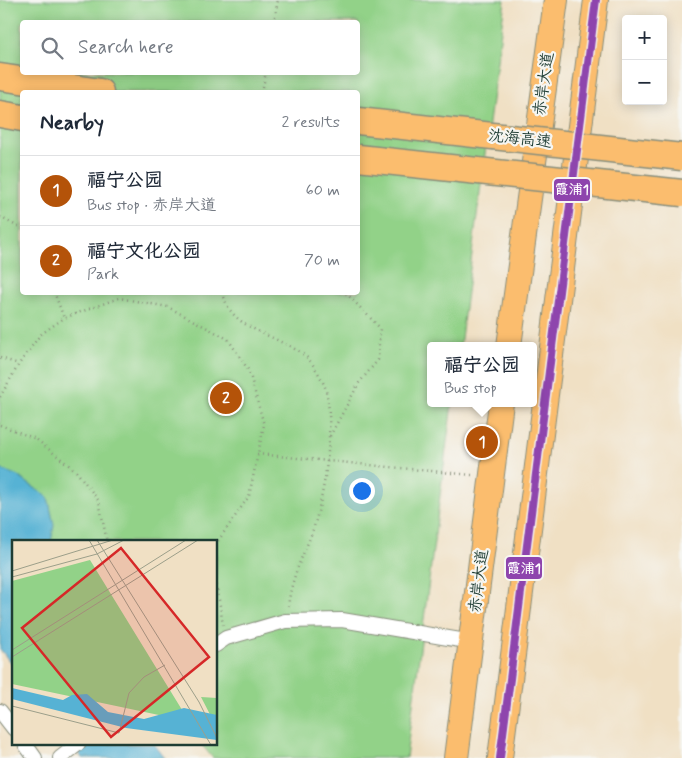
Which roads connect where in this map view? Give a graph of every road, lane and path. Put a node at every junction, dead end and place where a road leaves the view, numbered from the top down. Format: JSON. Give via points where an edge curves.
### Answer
{"nodes":[{"id":1,"x":278,"y":0,"type":"edge"},
{"id":2,"x":556,"y":0,"type":"edge"},
{"id":3,"x":596,"y":0,"type":"edge"},
{"id":4,"x":274,"y":20,"type":"edge"},
{"id":5,"x":265,"y":75,"type":"edge"},
{"id":6,"x":0,"y":77,"type":"edge"},
{"id":7,"x":87,"y":90,"type":"edge"},
{"id":8,"x":262,"y":90,"type":"edge"},
{"id":9,"x":0,"y":114,"type":"edge"},
{"id":10,"x":20,"y":118,"type":"edge"},
{"id":11,"x":360,"y":121,"type":"edge"},
{"id":12,"x":682,"y":157,"type":"edge"},
{"id":13,"x":360,"y":158,"type":"edge"},
{"id":14,"x":682,"y":193,"type":"edge"},
{"id":15,"x":0,"y":217,"type":"edge"},
{"id":16,"x":20,"y":228,"type":"edge"},
{"id":17,"x":55,"y":295,"type":"edge"},
{"id":18,"x":223,"y":295,"type":"edge"},
{"id":19,"x":348,"y":295,"type":"edge"},
{"id":20,"x":64,"y":318,"type":"junction"},
{"id":21,"x":510,"y":342,"type":"edge"},
{"id":22,"x":0,"y":358,"type":"edge"},
{"id":23,"x":19,"y":364,"type":"junction"},
{"id":24,"x":0,"y":397,"type":"edge"},
{"id":25,"x":500,"y":407,"type":"edge"},
{"id":26,"x":0,"y":425,"type":"edge"},
{"id":27,"x":330,"y":438,"type":"junction"},
{"id":28,"x":257,"y":454,"type":"junction"},
{"id":29,"x":326,"y":460,"type":"junction"},
{"id":30,"x":491,"y":477,"type":"junction"},
{"id":31,"x":107,"y":540,"type":"edge"},
{"id":32,"x":218,"y":541,"type":"edge"},
{"id":33,"x":218,"y":605,"type":"edge"},
{"id":34,"x":285,"y":621,"type":"junction"},
{"id":35,"x":221,"y":642,"type":"edge"},
{"id":36,"x":472,"y":642,"type":"junction"},
{"id":37,"x":0,"y":711,"type":"edge"},
{"id":38,"x":12,"y":726,"type":"edge"},
{"id":39,"x":26,"y":746,"type":"edge"},
{"id":40,"x":75,"y":746,"type":"edge"},
{"id":41,"x":35,"y":758,"type":"edge"},
{"id":42,"x":60,"y":758,"type":"edge"},
{"id":43,"x":456,"y":758,"type":"edge"},
{"id":44,"x":500,"y":758,"type":"edge"}],
"edges":[{"from":1,"to":4,"type":"path"},
{"from":2,"to":21,"type":"highway","name":"赤岸大道"},
{"from":3,"to":44,"type":"highway"},
{"from":5,"to":8,"type":"path"},
{"from":6,"to":7,"type":"highway"},
{"from":9,"to":10,"type":"highway"},
{"from":11,"to":12,"type":"highway","name":"沈海高速","bridge":true},
{"from":13,"to":14,"type":"highway","bridge":true},
{"from":15,"to":16,"type":"path"},
{"from":17,"to":20,"type":"path"},
{"from":18,"to":27,"type":"path","via":[[244,325],[309,359],[325,387]]},
{"from":19,"to":27,"type":"path","via":[[380,328],[378,360],[356,390]]},
{"from":20,"to":23,"type":"path","via":[[40,335]]},
{"from":20,"to":28,"type":"path","via":[[119,298],[168,307],[228,339],[249,372],[264,424]]},
{"from":22,"to":23,"type":"path"},
{"from":23,"to":24,"type":"path"},
{"from":25,"to":30,"type":"highway","name":"赤岸大道"},
{"from":26,"to":31,"type":"path","via":[[36,439],[76,471],[99,501]]},
{"from":27,"to":29,"type":"path"},
{"from":28,"to":29,"type":"path"},
{"from":28,"to":32,"type":"path","via":[[249,496]]},
{"from":29,"to":30,"type":"path"},
{"from":29,"to":34,"type":"path","via":[[319,504],[310,537],[291,582]]},
{"from":30,"to":36,"type":"highway","name":"赤岸大道"},
{"from":33,"to":35,"type":"path"},
{"from":34,"to":35,"type":"street"},
{"from":34,"to":36,"type":"street","via":[[342,620]]},
{"from":36,"to":43,"type":"highway","name":"赤岸大道"},
{"from":37,"to":38,"type":"street"},
{"from":39,"to":41,"type":"street"},
{"from":40,"to":42,"type":"street"}]}
